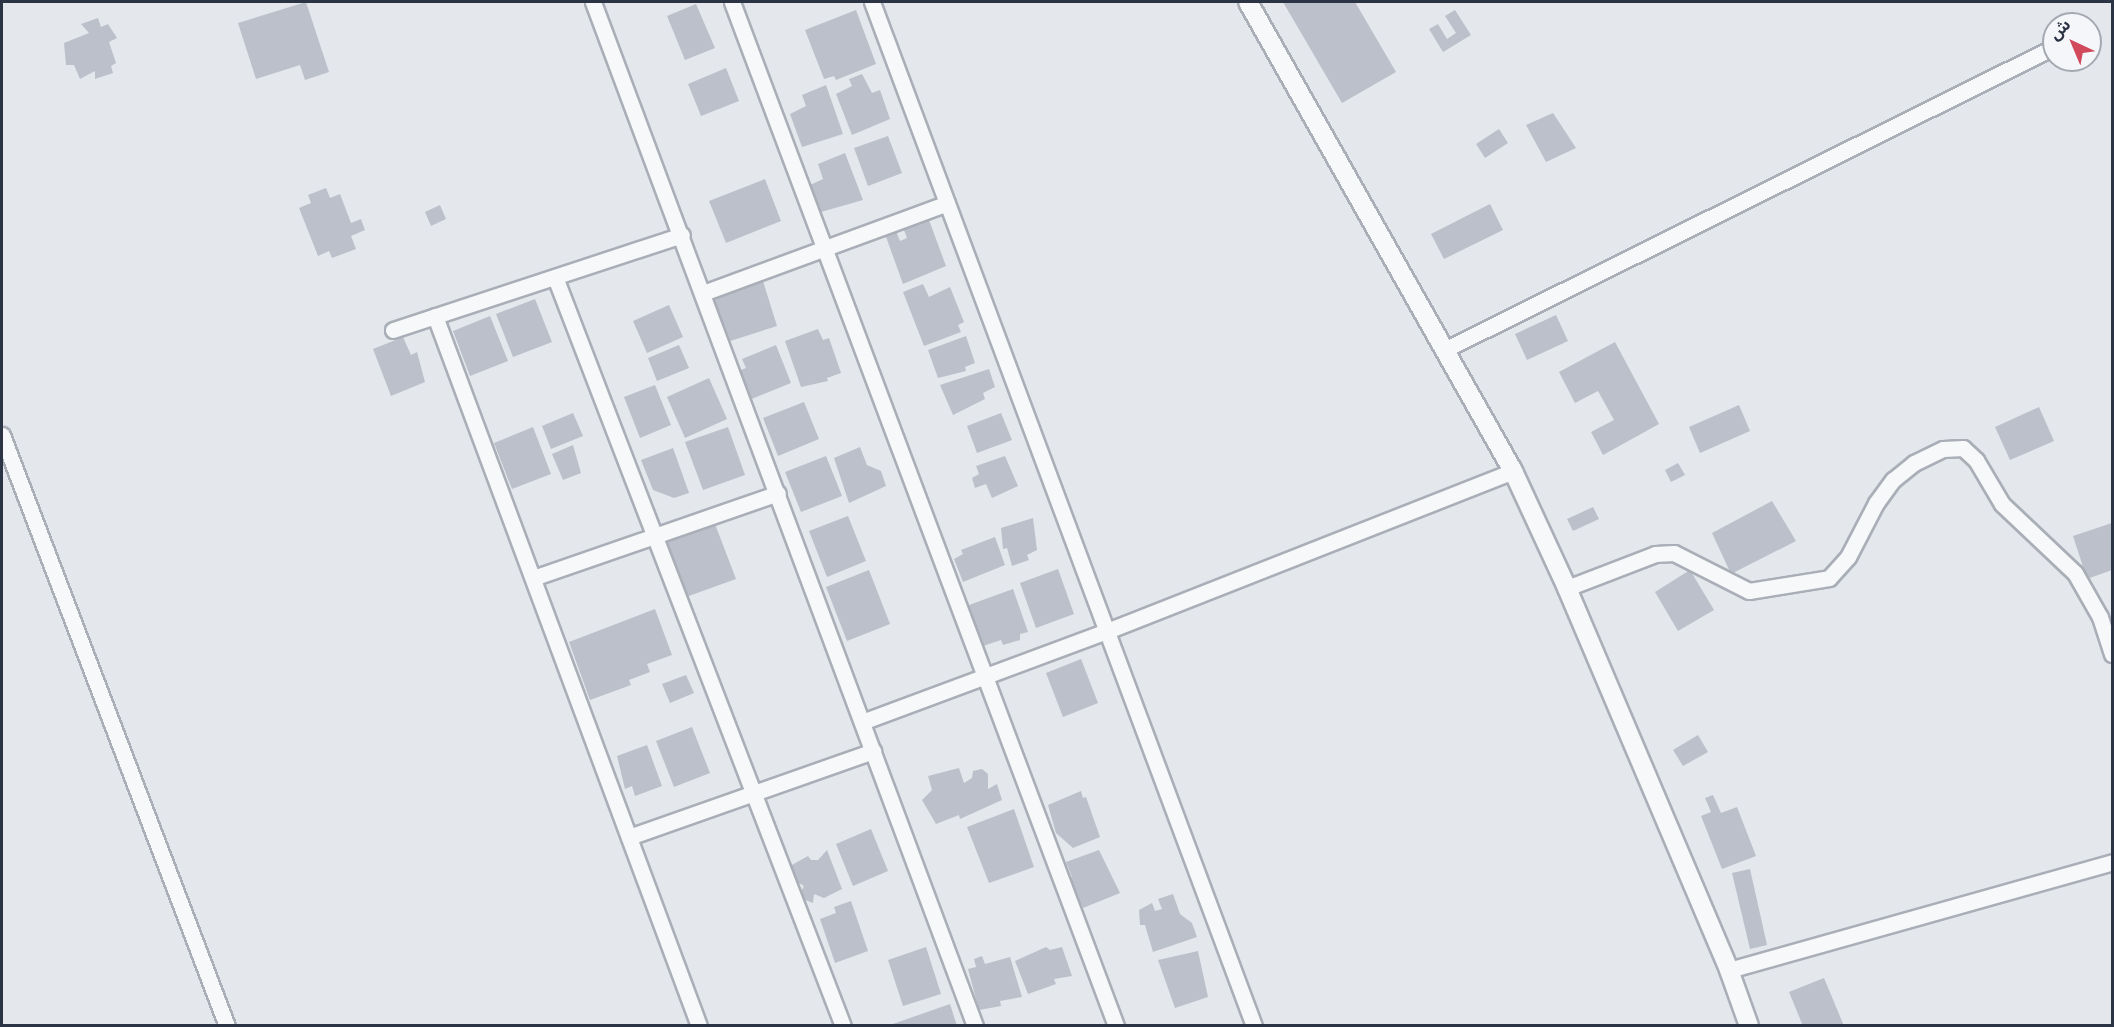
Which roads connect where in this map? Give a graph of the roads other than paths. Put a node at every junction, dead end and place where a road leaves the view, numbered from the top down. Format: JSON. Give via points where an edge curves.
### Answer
{"nodes":[{"id":1,"x":593,"y":2,"type":"edge"},
{"id":2,"x":732,"y":2,"type":"edge"},
{"id":3,"x":872,"y":2,"type":"edge"},
{"id":4,"x":1248,"y":2,"type":"edge"},
{"id":5,"x":2042,"y":53,"type":"edge"},
{"id":6,"x":947,"y":203,"type":"junction"},
{"id":7,"x":682,"y":235,"type":"junction"},
{"id":8,"x":824,"y":246,"type":"junction"},
{"id":9,"x":555,"y":277,"type":"junction"},
{"id":10,"x":703,"y":293,"type":"junction"},
{"id":11,"x":435,"y":316,"type":"junction"},
{"id":12,"x":393,"y":330,"type":"dead end"},
{"id":13,"x":1446,"y":349,"type":"junction"},
{"id":14,"x":2,"y":435,"type":"edge"},
{"id":15,"x":1513,"y":471,"type":"junction"},
{"id":16,"x":778,"y":493,"type":"junction"},
{"id":17,"x":656,"y":538,"type":"junction"},
{"id":18,"x":533,"y":578,"type":"junction"},
{"id":19,"x":1567,"y":588,"type":"junction"},
{"id":20,"x":1107,"y":631,"type":"junction"},
{"id":21,"x":2112,"y":654,"type":"edge"},
{"id":22,"x":985,"y":676,"type":"junction"},
{"id":23,"x":862,"y":722,"type":"junction"},
{"id":24,"x":873,"y":751,"type":"junction"},
{"id":25,"x":754,"y":793,"type":"junction"},
{"id":26,"x":629,"y":837,"type":"junction"},
{"id":27,"x":2112,"y":861,"type":"edge"},
{"id":28,"x":1730,"y":970,"type":"junction"},
{"id":29,"x":227,"y":1026,"type":"edge"},
{"id":30,"x":699,"y":1026,"type":"edge"},
{"id":31,"x":843,"y":1026,"type":"edge"},
{"id":32,"x":975,"y":1026,"type":"edge"},
{"id":33,"x":1116,"y":1026,"type":"edge"},
{"id":34,"x":1254,"y":1026,"type":"edge"},
{"id":35,"x":1735,"y":1026,"type":"edge"},
{"id":36,"x":1749,"y":1026,"type":"edge"}],
"edges":[{"from":1,"to":7,"type":"street"},
{"from":2,"to":8,"type":"street"},
{"from":3,"to":6,"type":"street"},
{"from":4,"to":13,"type":"street"},
{"from":5,"to":13,"type":"street"},
{"from":6,"to":8,"type":"street"},
{"from":6,"to":20,"type":"street"},
{"from":7,"to":9,"type":"street"},
{"from":7,"to":10,"type":"street"},
{"from":8,"to":10,"type":"street"},
{"from":8,"to":22,"type":"street"},
{"from":9,"to":11,"type":"street"},
{"from":9,"to":17,"type":"street"},
{"from":10,"to":16,"type":"street"},
{"from":11,"to":12,"type":"street"},
{"from":11,"to":18,"type":"street"},
{"from":13,"to":15,"type":"street"},
{"from":14,"to":29,"type":"street"},
{"from":15,"to":19,"type":"street"},
{"from":15,"to":20,"type":"street"},
{"from":16,"to":17,"type":"street"},
{"from":16,"to":23,"type":"street"},
{"from":17,"to":18,"type":"street"},
{"from":17,"to":25,"type":"street"},
{"from":18,"to":26,"type":"street"},
{"from":19,"to":21,"type":"street","via":[[1655,554],[1674,553],[1749,591],[1829,578],[1848,557],[1876,503],[1893,480],[1914,463],[1943,449],[1963,448],[1976,460],[2002,504],[2075,573],[2100,617]]},
{"from":19,"to":28,"type":"street"},
{"from":20,"to":22,"type":"street"},
{"from":20,"to":34,"type":"street"},
{"from":22,"to":23,"type":"street"},
{"from":22,"to":33,"type":"street"},
{"from":23,"to":24,"type":"street"},
{"from":24,"to":25,"type":"street"},
{"from":24,"to":32,"type":"street"},
{"from":25,"to":26,"type":"street"},
{"from":25,"to":31,"type":"street"},
{"from":26,"to":30,"type":"street"},
{"from":27,"to":28,"type":"street"},
{"from":28,"to":35,"type":"street"},
{"from":28,"to":36,"type":"street"}]}
